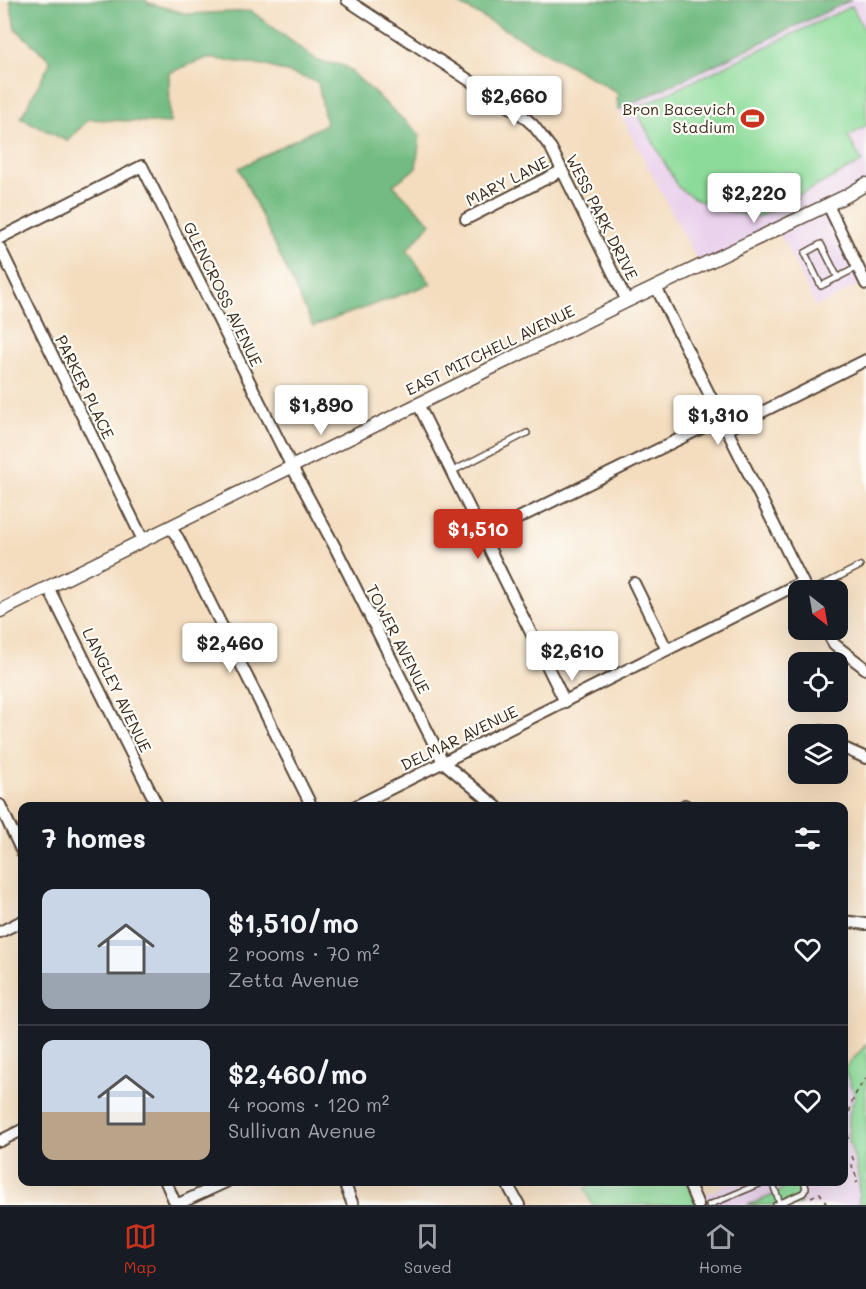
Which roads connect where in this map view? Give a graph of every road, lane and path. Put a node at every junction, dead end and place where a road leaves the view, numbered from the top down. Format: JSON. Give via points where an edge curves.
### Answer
{"nodes":[{"id":1,"x":347,"y":0,"type":"edge"},
{"id":2,"x":561,"y":171,"type":"junction"},
{"id":3,"x":866,"y":184,"type":"edge"},
{"id":4,"x":828,"y":205,"type":"junction"},
{"id":5,"x":466,"y":219,"type":"dead end"},
{"id":6,"x":0,"y":238,"type":"edge"},
{"id":7,"x":0,"y":248,"type":"edge"},
{"id":8,"x":858,"y":267,"type":"junction"},
{"id":9,"x":838,"y":278,"type":"junction"},
{"id":10,"x":866,"y":284,"type":"edge"},
{"id":11,"x":656,"y":288,"type":"junction"},
{"id":12,"x":627,"y":301,"type":"junction"},
{"id":13,"x":866,"y":360,"type":"edge"},
{"id":14,"x":418,"y":404,"type":"junction"},
{"id":15,"x":720,"y":419,"type":"junction"},
{"id":16,"x":726,"y":430,"type":"junction"},
{"id":17,"x":527,"y":433,"type":"dead end"},
{"id":18,"x":292,"y":467,"type":"junction"},
{"id":19,"x":451,"y":472,"type":"junction"},
{"id":20,"x":170,"y":527,"type":"junction"},
{"id":21,"x":483,"y":536,"type":"junction"},
{"id":22,"x":143,"y":540,"type":"junction"},
{"id":23,"x":860,"y":566,"type":"dead end"},
{"id":24,"x":802,"y":580,"type":"edge"},
{"id":25,"x":826,"y":580,"type":"edge"},
{"id":26,"x":634,"y":583,"type":"dead end"},
{"id":27,"x":48,"y":587,"type":"junction"},
{"id":28,"x":788,"y":596,"type":"edge"},
{"id":29,"x":0,"y":611,"type":"edge"},
{"id":30,"x":831,"y":640,"type":"edge"},
{"id":31,"x":667,"y":650,"type":"junction"},
{"id":32,"x":866,"y":669,"type":"edge"},
{"id":33,"x":565,"y":702,"type":"junction"},
{"id":34,"x":848,"y":749,"type":"edge"},
{"id":35,"x":865,"y":755,"type":"edge"},
{"id":36,"x":443,"y":762,"type":"junction"},
{"id":37,"x":156,"y":802,"type":"edge"},
{"id":38,"x":310,"y":802,"type":"edge"},
{"id":39,"x":364,"y":802,"type":"edge"},
{"id":40,"x":491,"y":802,"type":"edge"},
{"id":41,"x":0,"y":806,"type":"edge"},
{"id":42,"x":18,"y":844,"type":"edge"},
{"id":43,"x":848,"y":922,"type":"edge"},
{"id":44,"x":18,"y":923,"type":"edge"},
{"id":45,"x":866,"y":924,"type":"edge"},
{"id":46,"x":0,"y":932,"type":"edge"},
{"id":47,"x":866,"y":1079,"type":"edge"},
{"id":48,"x":848,"y":1115,"type":"edge"},
{"id":49,"x":18,"y":1132,"type":"edge"},
{"id":50,"x":0,"y":1141,"type":"edge"},
{"id":51,"x":852,"y":1156,"type":"dead end"},
{"id":52,"x":856,"y":1183,"type":"dead end"},
{"id":53,"x":168,"y":1186,"type":"edge"},
{"id":54,"x":217,"y":1186,"type":"edge"},
{"id":55,"x":346,"y":1186,"type":"edge"},
{"id":56,"x":509,"y":1186,"type":"edge"},
{"id":57,"x":690,"y":1186,"type":"edge"},
{"id":58,"x":754,"y":1186,"type":"edge"},
{"id":59,"x":773,"y":1186,"type":"edge"},
{"id":60,"x":805,"y":1186,"type":"edge"},
{"id":61,"x":806,"y":1199,"type":"dead end"},
{"id":62,"x":778,"y":1204,"type":"edge"},
{"id":63,"x":176,"y":1205,"type":"edge"},
{"id":64,"x":353,"y":1205,"type":"edge"},
{"id":65,"x":519,"y":1205,"type":"edge"},
{"id":66,"x":698,"y":1205,"type":"edge"},
{"id":67,"x":709,"y":1205,"type":"edge"},
{"id":68,"x":827,"y":1205,"type":"edge"}],
"edges":[{"from":1,"to":2,"type":"street","name":"WESS PARK DRIVE","via":[[522,115],[543,136]]},
{"from":2,"to":5,"type":"street","name":"MARY LANE"},
{"from":2,"to":12,"type":"street","name":"WESS PARK DRIVE"},
{"from":3,"to":4,"type":"street","name":"EAST MITCHELL AVENUE"},
{"from":4,"to":8,"type":"street"},
{"from":4,"to":11,"type":"street","name":"EAST MITCHELL AVENUE"},
{"from":6,"to":18,"type":"street","name":"GLENCROSS AVENUE","via":[[142,166]]},
{"from":7,"to":22,"type":"street","name":"PARKER PLACE"},
{"from":8,"to":9,"type":"lane"},
{"from":8,"to":10,"type":"street"},
{"from":9,"to":9,"type":"lane","via":[[821,286],[805,253],[821,244]]},
{"from":11,"to":12,"type":"street","name":"EAST MITCHELL AVENUE"},
{"from":11,"to":15,"type":"street"},
{"from":12,"to":14,"type":"street","name":"EAST MITCHELL AVENUE"},
{"from":13,"to":16,"type":"street"},
{"from":14,"to":18,"type":"street","name":"EAST MITCHELL AVENUE"},
{"from":14,"to":19,"type":"street"},
{"from":15,"to":16,"type":"street"},
{"from":15,"to":21,"type":"street"},
{"from":16,"to":24,"type":"street"},
{"from":17,"to":19,"type":"lane"},
{"from":18,"to":20,"type":"street","name":"EAST MITCHELL AVENUE"},
{"from":18,"to":36,"type":"street","name":"TOWER AVENUE"},
{"from":19,"to":21,"type":"street"},
{"from":20,"to":22,"type":"street","name":"EAST MITCHELL AVENUE"},
{"from":20,"to":38,"type":"street"},
{"from":21,"to":33,"type":"street"},
{"from":22,"to":27,"type":"street","name":"EAST MITCHELL AVENUE"},
{"from":23,"to":25,"type":"lane"},
{"from":26,"to":31,"type":"street"},
{"from":27,"to":29,"type":"street","name":"EAST MITCHELL AVENUE"},
{"from":27,"to":37,"type":"street","name":"LANGLEY AVENUE"},
{"from":28,"to":31,"type":"street","name":"DELMAR AVENUE"},
{"from":30,"to":32,"type":"street"},
{"from":31,"to":33,"type":"street","name":"DELMAR AVENUE"},
{"from":33,"to":36,"type":"street","name":"DELMAR AVENUE"},
{"from":34,"to":35,"type":"street"},
{"from":36,"to":39,"type":"street","name":"DELMAR AVENUE"},
{"from":36,"to":40,"type":"street","name":"TOWER AVENUE"},
{"from":41,"to":42,"type":"street"},
{"from":43,"to":45,"type":"street"},
{"from":44,"to":46,"type":"street"},
{"from":47,"to":48,"type":"path","via":[[850,1104]]},
{"from":49,"to":50,"type":"street"},
{"from":51,"to":52,"type":"path"},
{"from":53,"to":63,"type":"street"},
{"from":54,"to":63,"type":"street"},
{"from":55,"to":64,"type":"street"},
{"from":56,"to":65,"type":"street"},
{"from":57,"to":66,"type":"street"},
{"from":58,"to":67,"type":"lane"},
{"from":59,"to":62,"type":"lane"},
{"from":60,"to":62,"type":"lane","via":[[804,1193]]},
{"from":61,"to":68,"type":"path","via":[[820,1193]]}]}
